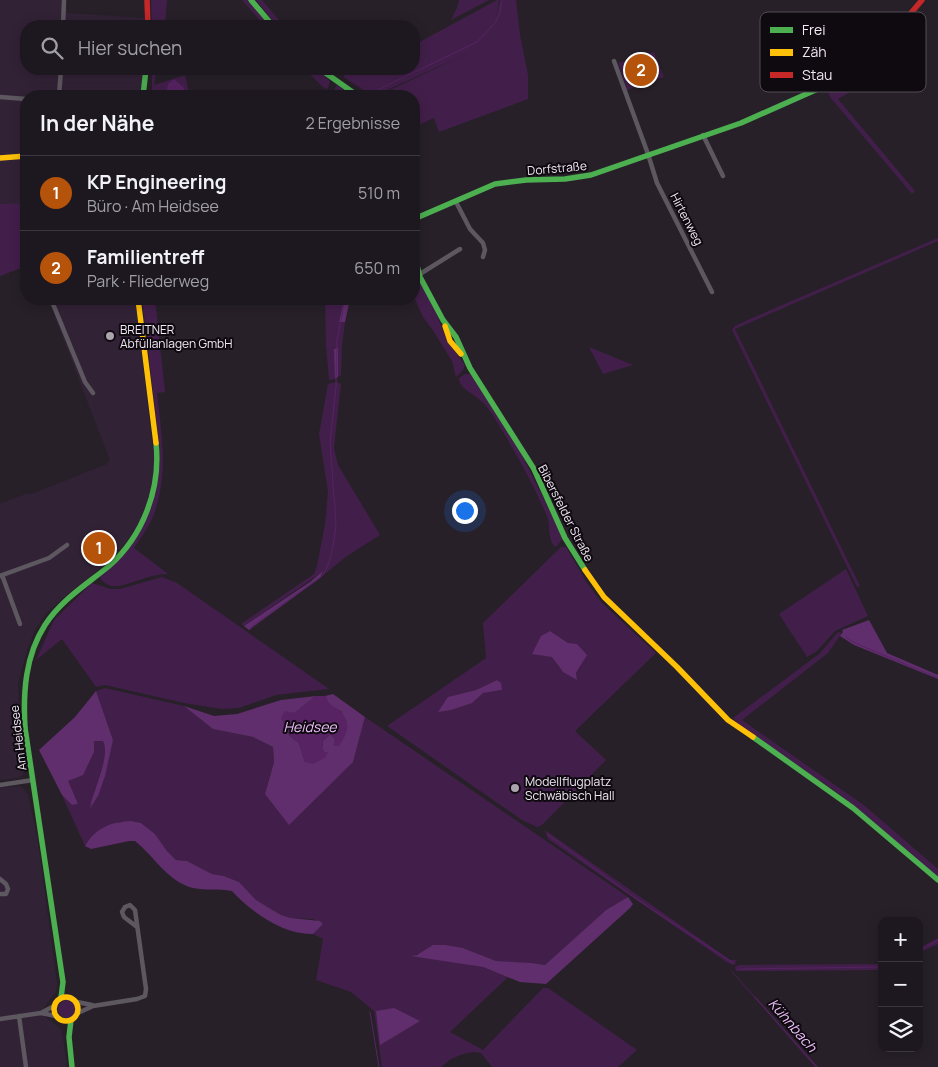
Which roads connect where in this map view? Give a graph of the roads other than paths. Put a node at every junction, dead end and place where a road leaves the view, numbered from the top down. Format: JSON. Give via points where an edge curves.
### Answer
{"nodes":[{"id":1,"x":64,"y":0,"type":"edge"},
{"id":2,"x":147,"y":0,"type":"edge"},
{"id":3,"x":251,"y":0,"type":"edge"},
{"id":4,"x":922,"y":0,"type":"edge"},
{"id":5,"x":911,"y":12,"type":"edge"},
{"id":6,"x":64,"y":20,"type":"edge"},
{"id":7,"x":148,"y":20,"type":"edge"},
{"id":8,"x":268,"y":20,"type":"edge"},
{"id":9,"x":614,"y":61,"type":"dead end"},
{"id":10,"x":61,"y":75,"type":"edge"},
{"id":11,"x":145,"y":75,"type":"edge"},
{"id":12,"x":328,"y":75,"type":"edge"},
{"id":13,"x":60,"y":90,"type":"edge"},
{"id":14,"x":144,"y":90,"type":"edge"},
{"id":15,"x":350,"y":90,"type":"edge"},
{"id":16,"x":812,"y":92,"type":"edge"},
{"id":17,"x":0,"y":97,"type":"edge"},
{"id":18,"x":20,"y":99,"type":"edge"},
{"id":19,"x":703,"y":135,"type":"junction"},
{"id":20,"x":648,"y":154,"type":"junction"},
{"id":21,"x":20,"y":156,"type":"edge"},
{"id":22,"x":0,"y":158,"type":"edge"},
{"id":23,"x":723,"y":176,"type":"dead end"},
{"id":24,"x":456,"y":202,"type":"junction"},
{"id":25,"x":420,"y":217,"type":"edge"},
{"id":26,"x":460,"y":249,"type":"dead end"},
{"id":27,"x":484,"y":257,"type":"dead end"},
{"id":28,"x":420,"y":274,"type":"joint"},
{"id":29,"x":712,"y":292,"type":"dead end"},
{"id":30,"x":53,"y":305,"type":"edge"},
{"id":31,"x":139,"y":305,"type":"edge"},
{"id":32,"x":94,"y":393,"type":"dead end"},
{"id":33,"x":67,"y":545,"type":"dead end"},
{"id":34,"x":1,"y":576,"type":"edge"},
{"id":35,"x":20,"y":624,"type":"dead end"},
{"id":36,"x":33,"y":780,"type":"junction"},
{"id":37,"x":0,"y":785,"type":"edge"},
{"id":38,"x":0,"y":879,"type":"edge"},
{"id":39,"x":938,"y":880,"type":"edge"},
{"id":40,"x":0,"y":894,"type":"edge"},
{"id":41,"x":137,"y":927,"type":"junction"},
{"id":42,"x":62,"y":982,"type":"junction"},
{"id":43,"x":70,"y":997,"type":"junction"},
{"id":44,"x":61,"y":998,"type":"junction"},
{"id":45,"x":77,"y":1002,"type":"junction"},
{"id":46,"x":54,"y":1006,"type":"junction"},
{"id":47,"x":94,"y":1006,"type":"junction"},
{"id":48,"x":40,"y":1013,"type":"junction"},
{"id":49,"x":78,"y":1014,"type":"junction"},
{"id":50,"x":19,"y":1016,"type":"junction"},
{"id":51,"x":56,"y":1016,"type":"junction"},
{"id":52,"x":0,"y":1019,"type":"edge"},
{"id":53,"x":71,"y":1020,"type":"junction"},
{"id":54,"x":64,"y":1021,"type":"junction"},
{"id":55,"x":69,"y":1036,"type":"junction"},
{"id":56,"x":26,"y":1067,"type":"edge"},
{"id":57,"x":72,"y":1067,"type":"edge"}],
"edges":[{"from":1,"to":6,"type":"street"},
{"from":2,"to":7,"type":"street"},
{"from":3,"to":8,"type":"street"},
{"from":4,"to":5,"type":"street","name":"Dorfstraße"},
{"from":9,"to":20,"type":"street","name":"Hirtenweg"},
{"from":10,"to":13,"type":"street"},
{"from":11,"to":14,"type":"street"},
{"from":12,"to":15,"type":"street"},
{"from":16,"to":19,"type":"street","name":"Dorfstraße"},
{"from":17,"to":18,"type":"street"},
{"from":19,"to":20,"type":"street","name":"Dorfstraße"},
{"from":19,"to":23,"type":"street"},
{"from":20,"to":24,"type":"street","name":"Dorfstraße","via":[[591,175],[495,184]]},
{"from":20,"to":29,"type":"street","name":"Hirtenweg","via":[[657,183]]},
{"from":21,"to":22,"type":"street"},
{"from":24,"to":25,"type":"street","name":"Dorfstraße"},
{"from":24,"to":27,"type":"street","via":[[470,228],[483,243]]},
{"from":26,"to":28,"type":"street"},
{"from":28,"to":39,"type":"street","name":"Bibersfelder Straße","via":[[450,341],[464,357],[534,469],[578,561],[604,597],[734,725],[853,808]]},
{"from":30,"to":32,"type":"street","via":[[85,382]]},
{"from":31,"to":36,"type":"street","name":"Am Heidsee","via":[[157,453],[155,483],[149,508],[133,539],[115,560],[58,608],[38,637],[31,654],[24,681],[23,713]]},
{"from":33,"to":34,"type":"street","via":[[49,558]]},
{"from":34,"to":35,"type":"street"},
{"from":36,"to":37,"type":"street"},
{"from":36,"to":42,"type":"street","name":"Am Heidsee"},
{"from":38,"to":40,"type":"street","via":[[8,889],[6,894]]},
{"from":41,"to":41,"type":"street","via":[[124,917],[125,906],[130,905],[135,910]]},
{"from":41,"to":47,"type":"street","via":[[145,996]]},
{"from":42,"to":43,"type":"street","name":"Am Heidsee"},
{"from":42,"to":44,"type":"street","name":"Am Heidsee"},
{"from":43,"to":44,"type":"street"},
{"from":43,"to":45,"type":"street"},
{"from":44,"to":46,"type":"street"},
{"from":45,"to":47,"type":"street"},
{"from":45,"to":49,"type":"street"},
{"from":46,"to":48,"type":"street"},
{"from":46,"to":51,"type":"street"},
{"from":47,"to":49,"type":"street"},
{"from":48,"to":50,"type":"street"},
{"from":48,"to":51,"type":"street"},
{"from":49,"to":53,"type":"street"},
{"from":50,"to":52,"type":"street"},
{"from":50,"to":56,"type":"street"},
{"from":51,"to":54,"type":"street"},
{"from":53,"to":54,"type":"street"},
{"from":53,"to":55,"type":"street"},
{"from":54,"to":55,"type":"street"},
{"from":55,"to":57,"type":"street"}]}
